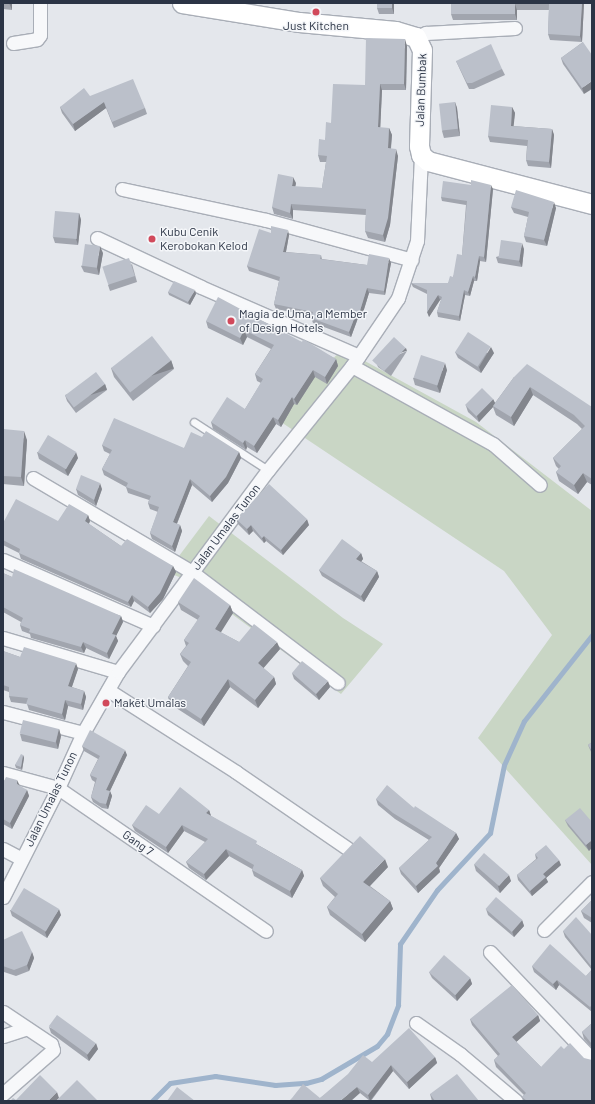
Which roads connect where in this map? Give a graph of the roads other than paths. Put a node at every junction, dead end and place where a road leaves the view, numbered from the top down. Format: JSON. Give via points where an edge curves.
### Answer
{"nodes":[{"id":1,"x":40,"y":3,"type":"edge"},
{"id":2,"x":182,"y":3,"type":"edge"},
{"id":3,"x":515,"y":28,"type":"dead end"},
{"id":4,"x":416,"y":37,"type":"junction"},
{"id":5,"x":13,"y":43,"type":"dead end"},
{"id":6,"x":421,"y":155,"type":"junction"},
{"id":7,"x":122,"y":189,"type":"dead end"},
{"id":8,"x":592,"y":204,"type":"edge"},
{"id":9,"x":97,"y":238,"type":"dead end"},
{"id":10,"x":412,"y":260,"type":"junction"},
{"id":11,"x":355,"y":361,"type":"junction"},
{"id":12,"x":194,"y":422,"type":"dead end"},
{"id":13,"x":268,"y":470,"type":"junction"},
{"id":14,"x":33,"y":478,"type":"dead end"},
{"id":15,"x":540,"y":485,"type":"dead end"},
{"id":16,"x":3,"y":560,"type":"edge"},
{"id":17,"x":192,"y":572,"type":"junction"},
{"id":18,"x":153,"y":626,"type":"junction"},
{"id":19,"x":3,"y":638,"type":"edge"},
{"id":20,"x":118,"y":672,"type":"junction"},
{"id":21,"x":338,"y":683,"type":"dead end"},
{"id":22,"x":108,"y":690,"type":"junction"},
{"id":23,"x":3,"y":712,"type":"edge"},
{"id":24,"x":83,"y":733,"type":"junction"},
{"id":25,"x":3,"y":773,"type":"edge"},
{"id":26,"x":58,"y":788,"type":"junction"},
{"id":27,"x":347,"y":848,"type":"edge"},
{"id":28,"x":3,"y":849,"type":"edge"},
{"id":29,"x":22,"y":858,"type":"junction"},
{"id":30,"x":592,"y":882,"type":"edge"},
{"id":31,"x":3,"y":897,"type":"edge"},
{"id":32,"x":544,"y":930,"type":"dead end"},
{"id":33,"x":266,"y":931,"type":"dead end"},
{"id":34,"x":490,"y":952,"type":"dead end"},
{"id":35,"x":3,"y":1012,"type":"edge"},
{"id":36,"x":416,"y":1023,"type":"dead end"},
{"id":37,"x":27,"y":1028,"type":"junction"},
{"id":38,"x":3,"y":1036,"type":"edge"},
{"id":39,"x":592,"y":1059,"type":"edge"},
{"id":40,"x":3,"y":1094,"type":"edge"},
{"id":41,"x":516,"y":1101,"type":"edge"}],
"edges":[{"from":1,"to":5,"type":"street","via":[[40,35],[37,39]]},
{"from":2,"to":4,"type":"street","name":"Jalan Bumbak","via":[[299,22],[396,30]]},
{"from":3,"to":4,"type":"street","via":[[426,32]]},
{"from":4,"to":6,"type":"street","name":"Jalan Bumbak","via":[[422,50],[419,146]]},
{"from":6,"to":8,"type":"street","via":[[428,161]]},
{"from":6,"to":10,"type":"street","name":"Jalan Umalas Tunon","via":[[420,216]]},
{"from":7,"to":10,"type":"street","via":[[266,220]]},
{"from":9,"to":11,"type":"street"},
{"from":10,"to":11,"type":"street","name":"Jalan Umalas Tunon","via":[[398,298]]},
{"from":11,"to":13,"type":"street","name":"Jalan Umalas Tunon"},
{"from":11,"to":15,"type":"street","via":[[493,444]]},
{"from":12,"to":13,"type":"lane"},
{"from":13,"to":17,"type":"street","name":"Jalan Umalas Tunon"},
{"from":14,"to":17,"type":"street"},
{"from":16,"to":18,"type":"street"},
{"from":17,"to":18,"type":"street","name":"Jalan Umalas Tunon"},
{"from":17,"to":21,"type":"street"},
{"from":18,"to":20,"type":"street","name":"Jalan Umalas Tunon"},
{"from":19,"to":20,"type":"street"},
{"from":20,"to":22,"type":"street","name":"Jalan Umalas Tunon"},
{"from":22,"to":24,"type":"street","name":"Jalan Umalas Tunon"},
{"from":22,"to":27,"type":"street","via":[[236,772]]},
{"from":23,"to":24,"type":"street"},
{"from":24,"to":26,"type":"street","name":"Jalan Umalas Tunon"},
{"from":25,"to":26,"type":"street","name":"Gang 7"},
{"from":26,"to":29,"type":"street","name":"Jalan Umalas Tunon"},
{"from":26,"to":33,"type":"street","name":"Gang 7"},
{"from":28,"to":29,"type":"street"},
{"from":29,"to":31,"type":"street","name":"Jalan Umalas Tunon"},
{"from":30,"to":32,"type":"street"},
{"from":34,"to":39,"type":"street"},
{"from":35,"to":37,"type":"street"},
{"from":36,"to":41,"type":"street","via":[[460,1054]]},
{"from":37,"to":38,"type":"street"},
{"from":37,"to":40,"type":"street","via":[[51,1044],[53,1050]]}]}
